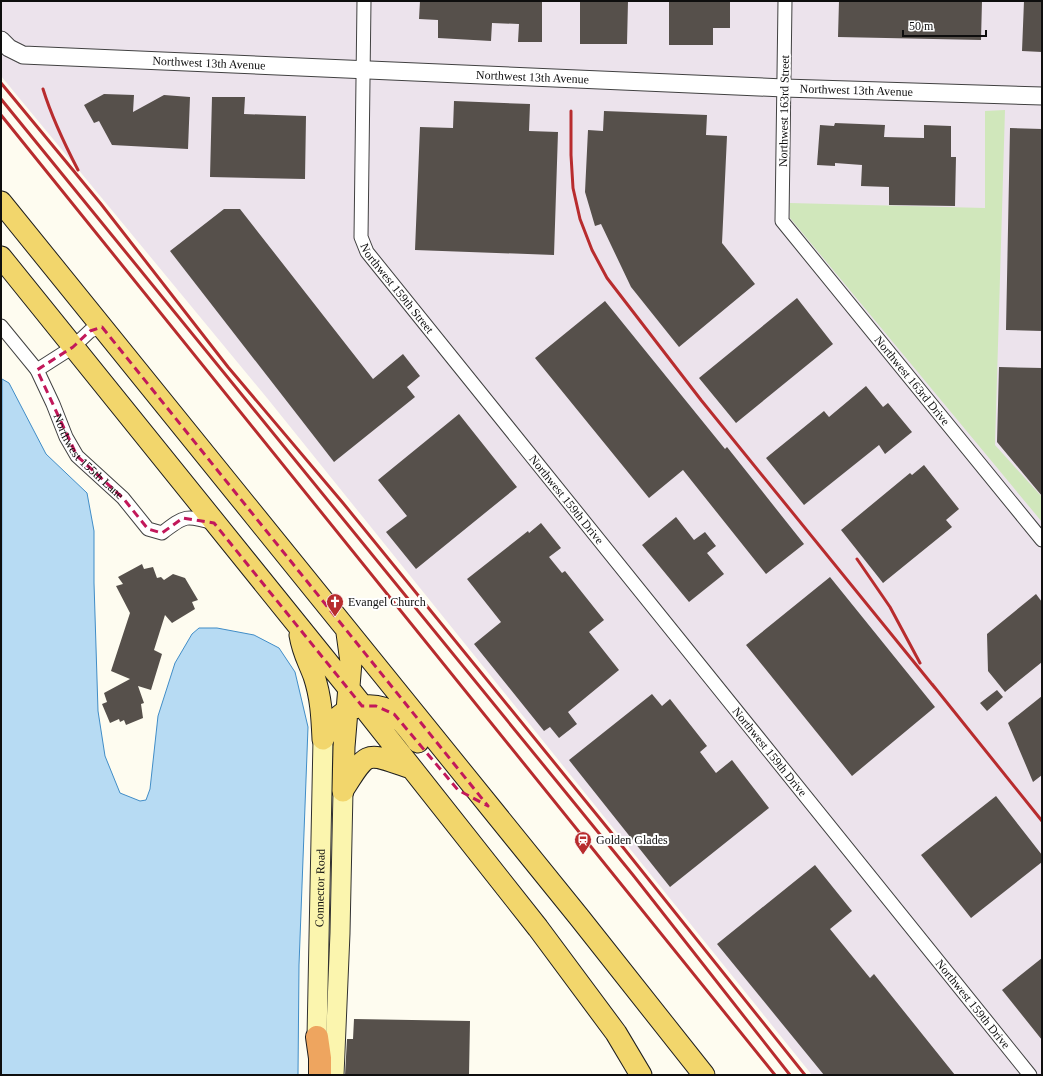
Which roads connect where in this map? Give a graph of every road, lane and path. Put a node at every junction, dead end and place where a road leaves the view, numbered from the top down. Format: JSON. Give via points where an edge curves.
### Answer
{"nodes":[{"id":1,"x":364,"y":1,"type":"edge"},
{"id":2,"x":785,"y":1,"type":"edge"},
{"id":3,"x":1,"y":40,"type":"edge"},
{"id":4,"x":363,"y":69,"type":"junction"},
{"id":5,"x":784,"y":88,"type":"junction"},
{"id":6,"x":1042,"y":96,"type":"edge"},
{"id":7,"x":1,"y":202,"type":"edge"},
{"id":8,"x":782,"y":221,"type":"joint"},
{"id":9,"x":1,"y":257,"type":"edge"},
{"id":10,"x":1,"y":326,"type":"edge"},
{"id":11,"x":102,"y":327,"type":"junction"},
{"id":12,"x":73,"y":347,"type":"junction"},
{"id":13,"x":37,"y":370,"type":"junction"},
{"id":14,"x":508,"y":428,"type":"joint"},
{"id":15,"x":214,"y":523,"type":"junction"},
{"id":16,"x":1042,"y":540,"type":"edge"},
{"id":17,"x":300,"y":629,"type":"junction"},
{"id":18,"x":347,"y":632,"type":"junction"},
{"id":19,"x":353,"y":702,"type":"junction"},
{"id":20,"x":323,"y":738,"type":"junction"},
{"id":21,"x":412,"y":768,"type":"junction"},
{"id":22,"x":343,"y":791,"type":"junction"},
{"id":23,"x":488,"y":806,"type":"junction"},
{"id":24,"x":319,"y":971,"type":"junction"},
{"id":25,"x":338,"y":971,"type":"junction"},
{"id":26,"x":328,"y":994,"type":"junction"},
{"id":27,"x":318,"y":1037,"type":"junction"},
{"id":28,"x":313,"y":1075,"type":"edge"},
{"id":29,"x":320,"y":1075,"type":"edge"},
{"id":30,"x":334,"y":1075,"type":"edge"},
{"id":31,"x":641,"y":1075,"type":"edge"},
{"id":32,"x":704,"y":1075,"type":"edge"},
{"id":33,"x":1030,"y":1075,"type":"edge"}],
"edges":[{"from":1,"to":4,"type":"street","name":"Northwest 159th Street"},
{"from":2,"to":5,"type":"street","name":"Northwest 163rd Street"},
{"from":3,"to":4,"type":"street","name":"Northwest 13th Avenue","via":[[22,55]]},
{"from":4,"to":5,"type":"street","name":"Northwest 13th Avenue"},
{"from":4,"to":14,"type":"street","name":"Northwest 159th Street","via":[[361,237],[367,252]]},
{"from":5,"to":6,"type":"street","name":"Northwest 13th Avenue"},
{"from":5,"to":8,"type":"street","name":"Northwest 163rd Street"},
{"from":7,"to":11,"type":"main road"},
{"from":8,"to":16,"type":"street","name":"Northwest 163rd Drive"},
{"from":9,"to":12,"type":"main road"},
{"from":10,"to":13,"type":"street","name":"Northwest 155th Lane"},
{"from":11,"to":12,"type":"street","via":[[90,331]]},
{"from":11,"to":18,"type":"main road"},
{"from":12,"to":13,"type":"street"},
{"from":12,"to":15,"type":"main road"},
{"from":13,"to":15,"type":"street","name":"Northwest 155th Lane","via":[[77,456],[123,498],[148,529],[162,533],[183,518]]},
{"from":14,"to":33,"type":"street","name":"Northwest 159th Drive"},
{"from":15,"to":17,"type":"main road"},
{"from":17,"to":19,"type":"main road"},
{"from":17,"to":20,"type":"main road","via":[[302,650],[314,677],[322,710]]},
{"from":18,"to":19,"type":"main road"},
{"from":18,"to":23,"type":"main road"},
{"from":19,"to":20,"type":"main road","via":[[336,719]]},
{"from":19,"to":21,"type":"main road"},
{"from":19,"to":22,"type":"main road","via":[[344,747]]},
{"from":19,"to":23,"type":"main road","via":[[376,706],[394,714],[458,790]]},
{"from":20,"to":24,"type":"main road","name":"Connector Road"},
{"from":21,"to":22,"type":"main road","via":[[384,758],[369,757],[358,766]]},
{"from":21,"to":31,"type":"main road","via":[[578,981],[616,1033]]},
{"from":22,"to":25,"type":"main road","name":"Connector Road"},
{"from":23,"to":32,"type":"main road"},
{"from":24,"to":25,"type":"street"},
{"from":24,"to":26,"type":"main road","name":"Connector Road"},
{"from":25,"to":26,"type":"main road","name":"Connector Road"},
{"from":26,"to":27,"type":"main road","name":"Connector Road"},
{"from":26,"to":30,"type":"main road","name":"Connector Road"},
{"from":27,"to":28,"type":"main road","via":[[314,1051]]},
{"from":27,"to":29,"type":"highway"}]}
